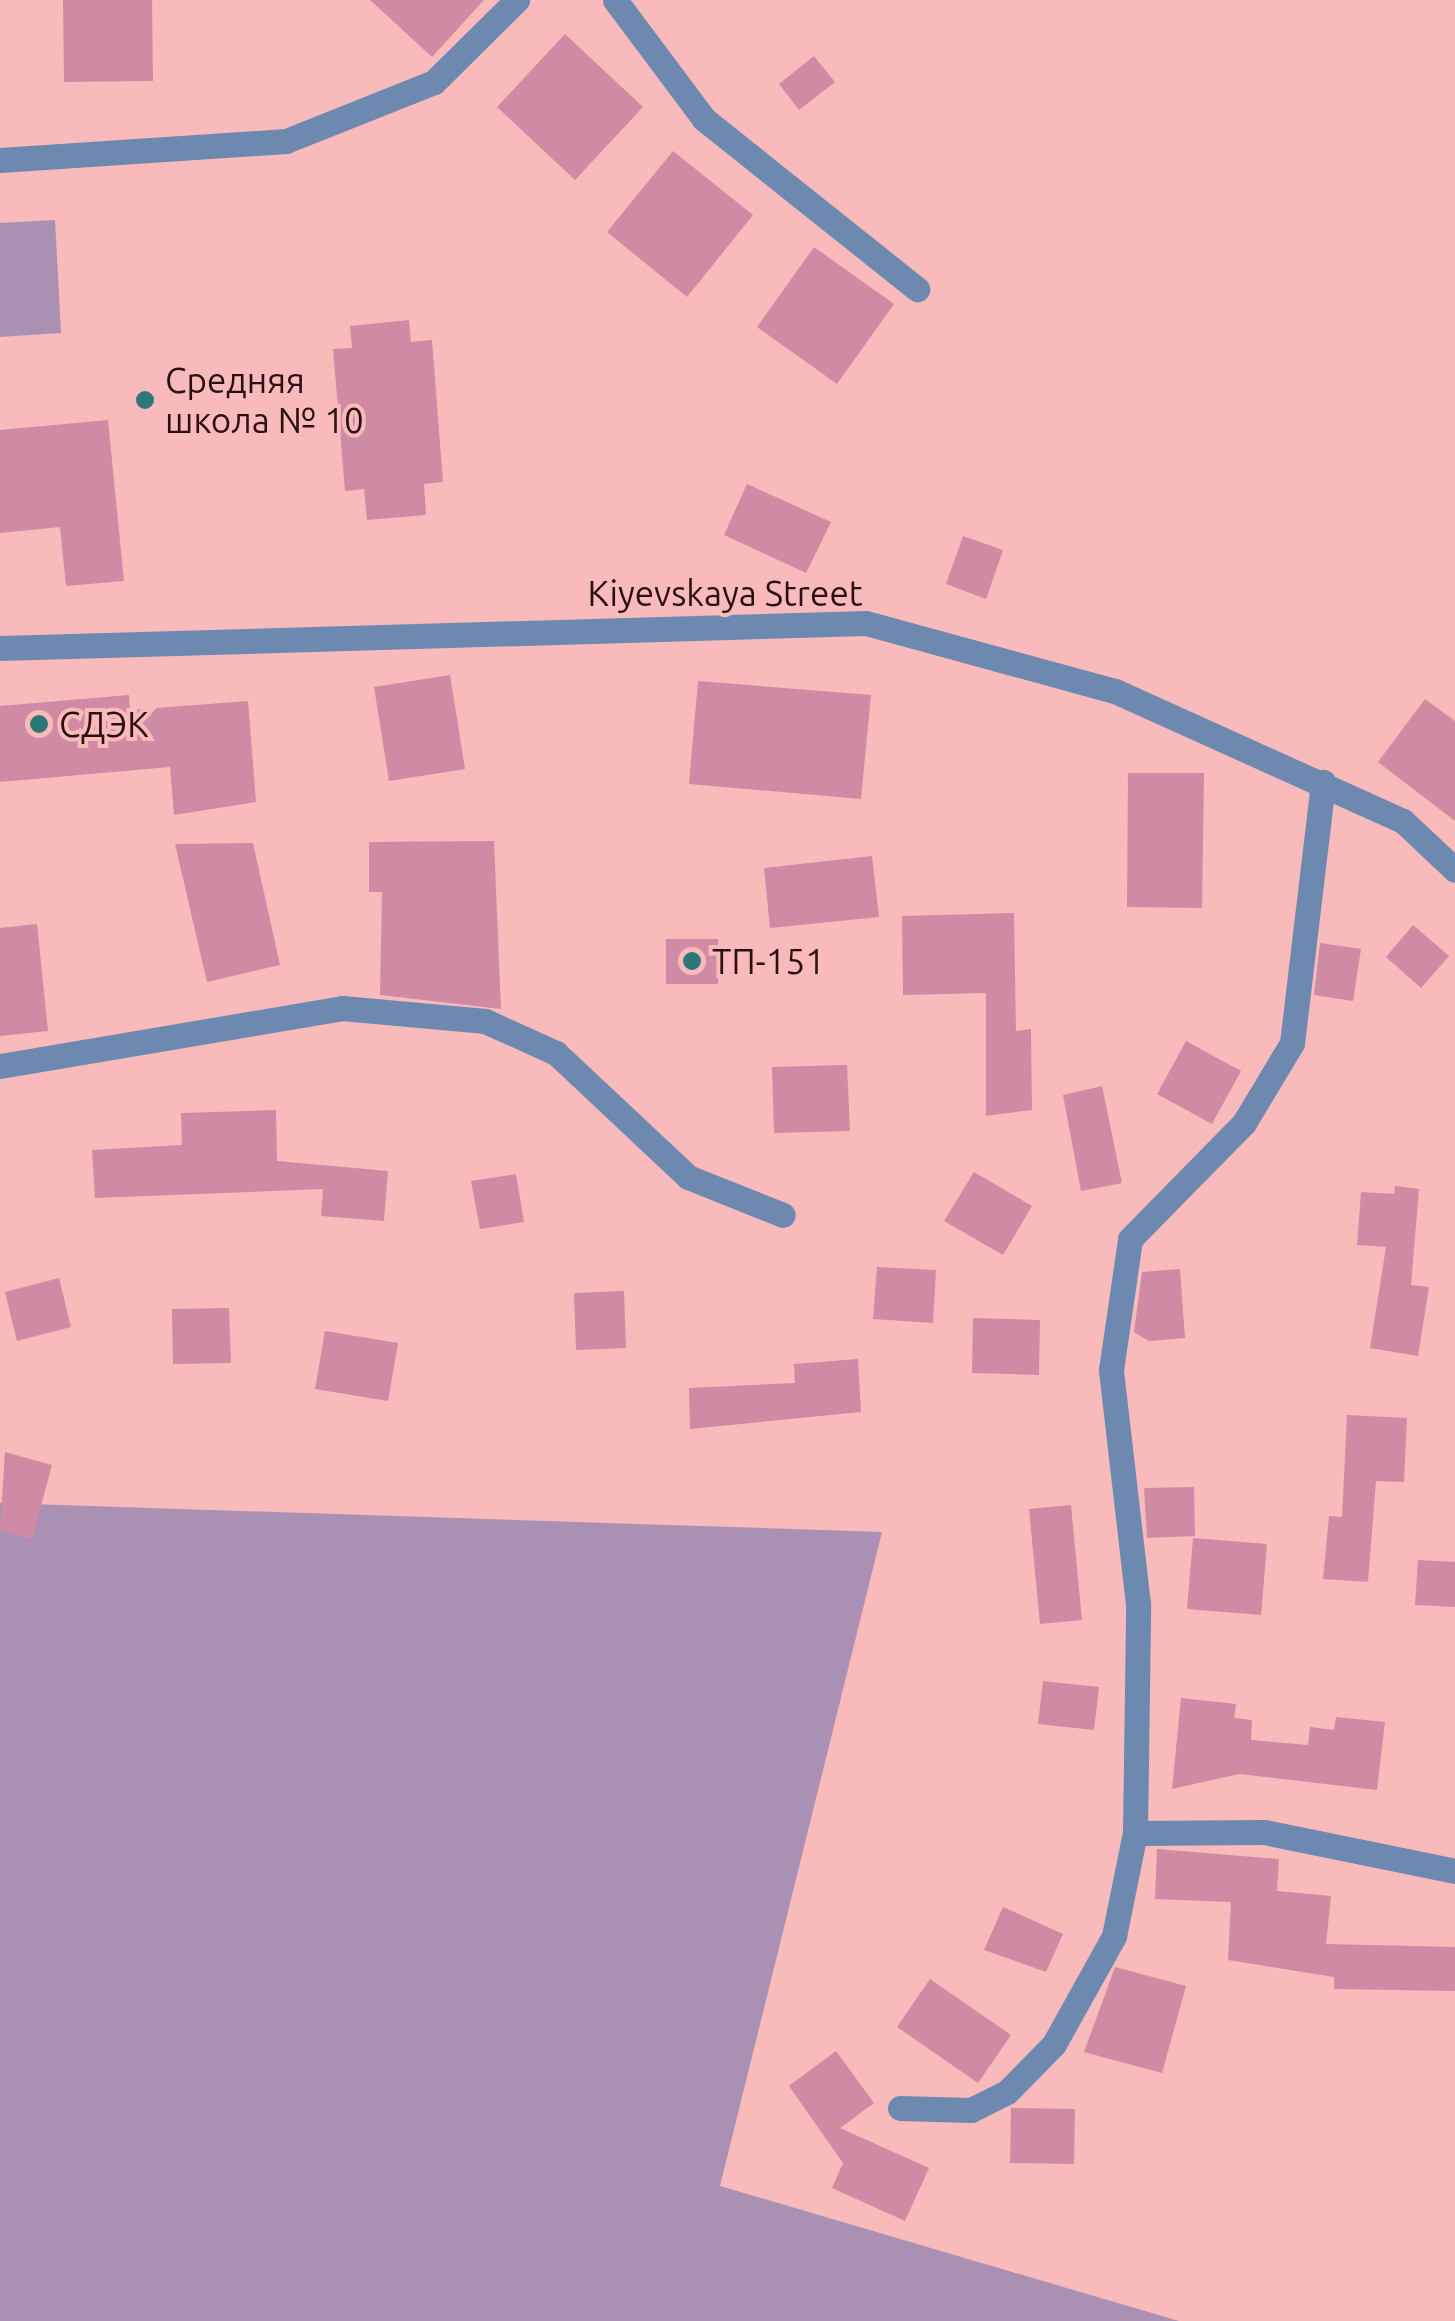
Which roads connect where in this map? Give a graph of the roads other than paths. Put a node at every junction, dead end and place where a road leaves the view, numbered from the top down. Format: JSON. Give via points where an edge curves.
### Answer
{"nodes":[{"id":1,"x":518,"y":0,"type":"edge"},
{"id":2,"x":614,"y":0,"type":"edge"},
{"id":3,"x":0,"y":160,"type":"edge"},
{"id":4,"x":917,"y":289,"type":"dead end"},
{"id":5,"x":0,"y":648,"type":"edge"},
{"id":6,"x":1323,"y":782,"type":"junction"},
{"id":7,"x":1455,"y":870,"type":"edge"},
{"id":8,"x":0,"y":1066,"type":"edge"},
{"id":9,"x":783,"y":1216,"type":"dead end"},
{"id":10,"x":1135,"y":1833,"type":"junction"},
{"id":11,"x":1455,"y":1871,"type":"edge"},
{"id":12,"x":900,"y":2108,"type":"dead end"}],
"edges":[{"from":1,"to":3,"type":"street","via":[[434,82],[286,141]]},
{"from":2,"to":4,"type":"street","via":[[704,119]]},
{"from":5,"to":6,"type":"street","name":"Kiyevskaya Street","via":[[866,623],[1115,692]]},
{"from":6,"to":7,"type":"street","name":"Kiyevskaya Street","via":[[1403,821]]},
{"from":6,"to":10,"type":"street","via":[[1292,1043],[1244,1123],[1130,1239],[1110,1370],[1138,1604]]},
{"from":8,"to":9,"type":"street","via":[[342,1008],[485,1021],[556,1053],[688,1177]]},
{"from":10,"to":11,"type":"street","via":[[1264,1832]]},
{"from":10,"to":12,"type":"street","via":[[1114,1936],[1054,2044],[1007,2092],[971,2110]]}]}
